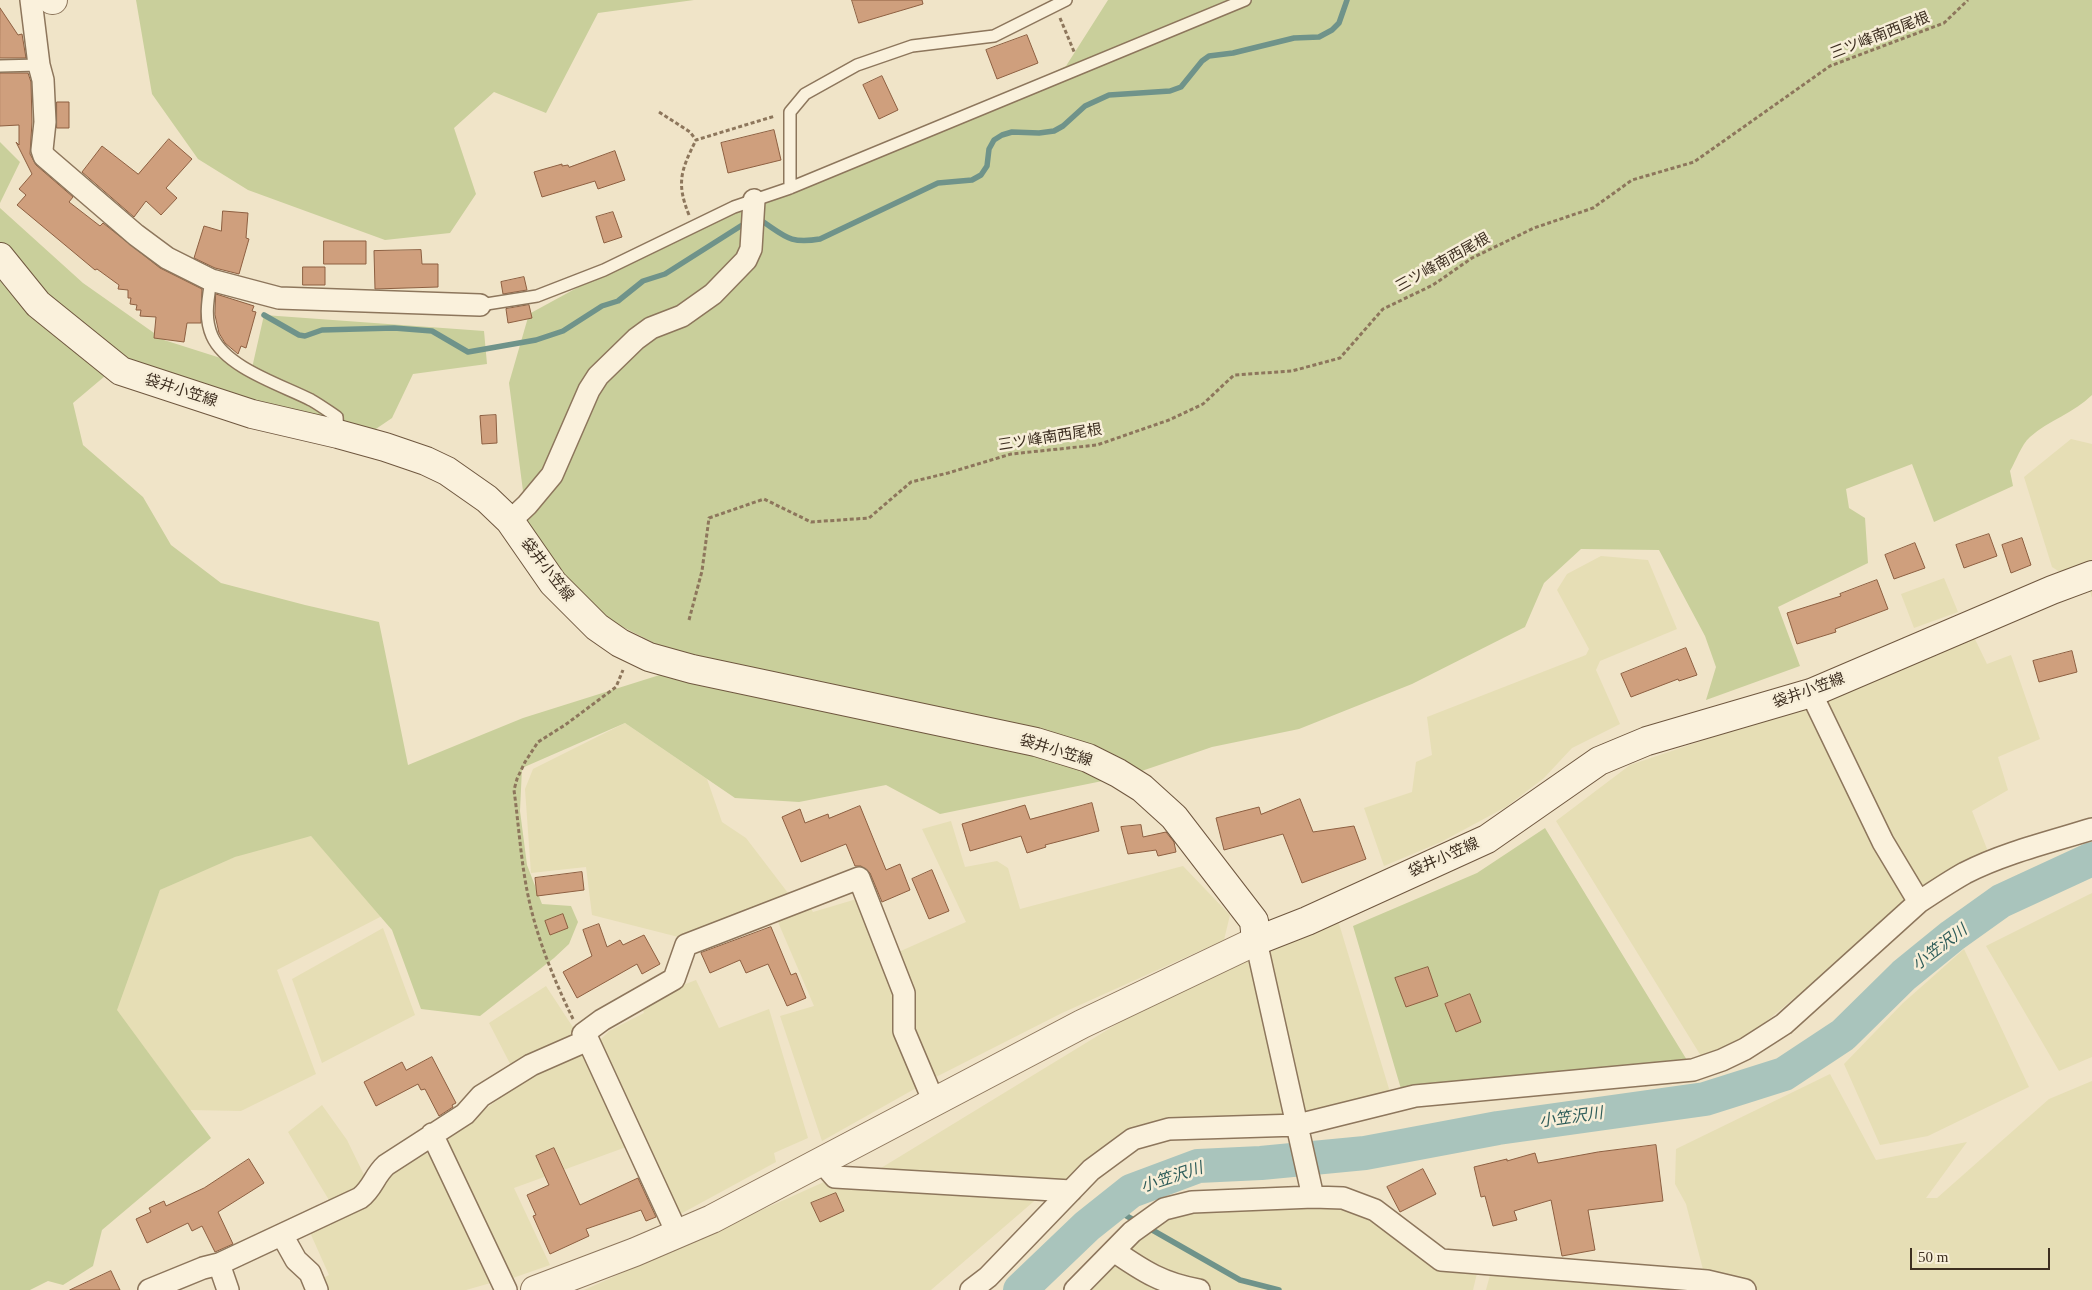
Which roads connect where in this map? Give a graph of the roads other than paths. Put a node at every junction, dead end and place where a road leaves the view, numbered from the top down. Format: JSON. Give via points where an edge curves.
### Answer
{"nodes":[{"id":1,"x":31,"y":0,"type":"edge"},
{"id":2,"x":1066,"y":0,"type":"edge"},
{"id":3,"x":1245,"y":0,"type":"edge"},
{"id":4,"x":0,"y":66,"type":"edge"},
{"id":5,"x":38,"y":66,"type":"junction"},
{"id":6,"x":790,"y":188,"type":"junction"},
{"id":7,"x":754,"y":200,"type":"junction"},
{"id":8,"x":0,"y":257,"type":"edge"},
{"id":9,"x":211,"y":280,"type":"junction"},
{"id":10,"x":480,"y":305,"type":"joint"},
{"id":11,"x":338,"y":434,"type":"junction"},
{"id":12,"x":510,"y":521,"type":"junction"},
{"id":13,"x":2092,"y":575,"type":"edge"},
{"id":14,"x":1810,"y":693,"type":"junction"},
{"id":15,"x":2092,"y":829,"type":"edge"},
{"id":16,"x":1919,"y":902,"type":"junction"},
{"id":17,"x":1256,"y":942,"type":"junction"},
{"id":18,"x":585,"y":1037,"type":"junction"},
{"id":19,"x":934,"y":1102,"type":"junction"},
{"id":20,"x":1298,"y":1125,"type":"junction"},
{"id":21,"x":432,"y":1134,"type":"junction"},
{"id":22,"x":821,"y":1161,"type":"junction"},
{"id":23,"x":1071,"y":1191,"type":"junction"},
{"id":24,"x":1313,"y":1197,"type":"junction"},
{"id":25,"x":677,"y":1233,"type":"junction"},
{"id":26,"x":282,"y":1235,"type":"junction"},
{"id":27,"x":1114,"y":1250,"type":"junction"},
{"id":28,"x":219,"y":1264,"type":"junction"},
{"id":29,"x":149,"y":1290,"type":"edge"},
{"id":30,"x":228,"y":1290,"type":"edge"},
{"id":31,"x":317,"y":1290,"type":"edge"},
{"id":32,"x":506,"y":1290,"type":"edge"},
{"id":33,"x":535,"y":1290,"type":"edge"},
{"id":34,"x":971,"y":1290,"type":"edge"},
{"id":35,"x":1075,"y":1290,"type":"edge"},
{"id":36,"x":1199,"y":1290,"type":"edge"},
{"id":37,"x":1745,"y":1290,"type":"edge"}],
"edges":[{"from":1,"to":5,"type":"street"},
{"from":2,"to":6,"type":"lane","via":[[994,36],[912,46],[857,64],[805,94],[790,112]]},
{"from":3,"to":6,"type":"lane"},
{"from":4,"to":5,"type":"lane"},
{"from":5,"to":9,"type":"street","via":[[43,80],[44,156],[136,235],[167,258]]},
{"from":6,"to":7,"type":"lane"},
{"from":7,"to":10,"type":"lane","via":[[604,270],[537,296]]},
{"from":7,"to":12,"type":"street","via":[[752,249],[746,260],[713,294],[682,316],[651,328],[598,376],[552,475],[528,505]]},
{"from":8,"to":11,"type":"main road","name":"袋井小笠線","via":[[38,304],[121,371],[252,414]]},
{"from":9,"to":10,"type":"street","via":[[279,298]]},
{"from":9,"to":11,"type":"lane","via":[[206,310],[218,347],[240,365],[337,417]]},
{"from":11,"to":12,"type":"main road","name":"袋井小笠線","via":[[448,471]]},
{"from":12,"to":17,"type":"main road","name":"袋井小笠線","via":[[553,583],[578,609],[604,632],[649,657],[1036,742],[1088,758],[1118,773],[1142,788],[1174,817],[1254,921]]},
{"from":13,"to":14,"type":"main road","name":"袋井小笠線"},
{"from":14,"to":16,"type":"street","via":[[1883,842]]},
{"from":14,"to":17,"type":"main road","name":"袋井小笠線","via":[[1647,741],[1599,760],[1487,839]]},
{"from":15,"to":16,"type":"street","via":[[1986,864]]},
{"from":16,"to":20,"type":"street","via":[[1800,1012],[1746,1049],[1722,1060],[1693,1070],[1416,1096]]},
{"from":17,"to":19,"type":"main road","via":[[1082,1024]]},
{"from":17,"to":20,"type":"street"},
{"from":18,"to":19,"type":"street","via":[[602,1020],[674,979],[686,945],[860,878],[904,993],[904,1031]]},
{"from":18,"to":21,"type":"street","via":[[481,1096],[465,1114]]},
{"from":18,"to":25,"type":"street"},
{"from":19,"to":22,"type":"main road"},
{"from":20,"to":23,"type":"street","via":[[1169,1129],[1142,1136],[1133,1139],[1092,1170]]},
{"from":20,"to":24,"type":"street"},
{"from":21,"to":26,"type":"street","via":[[386,1164],[360,1198]]},
{"from":21,"to":32,"type":"street"},
{"from":22,"to":23,"type":"street","via":[[835,1177]]},
{"from":22,"to":25,"type":"main road","via":[[712,1219]]},
{"from":23,"to":34,"type":"street","via":[[988,1277]]},
{"from":24,"to":27,"type":"street","via":[[1192,1202],[1164,1209],[1132,1232]]},
{"from":24,"to":37,"type":"street","via":[[1343,1198],[1375,1210],[1441,1260],[1707,1281]]},
{"from":25,"to":33,"type":"main road"},
{"from":26,"to":28,"type":"street"},
{"from":26,"to":31,"type":"street","via":[[296,1260],[310,1273]]},
{"from":27,"to":35,"type":"street"},
{"from":27,"to":36,"type":"street","via":[[1143,1271],[1176,1286]]},
{"from":28,"to":29,"type":"street"},
{"from":28,"to":30,"type":"street"}]}
